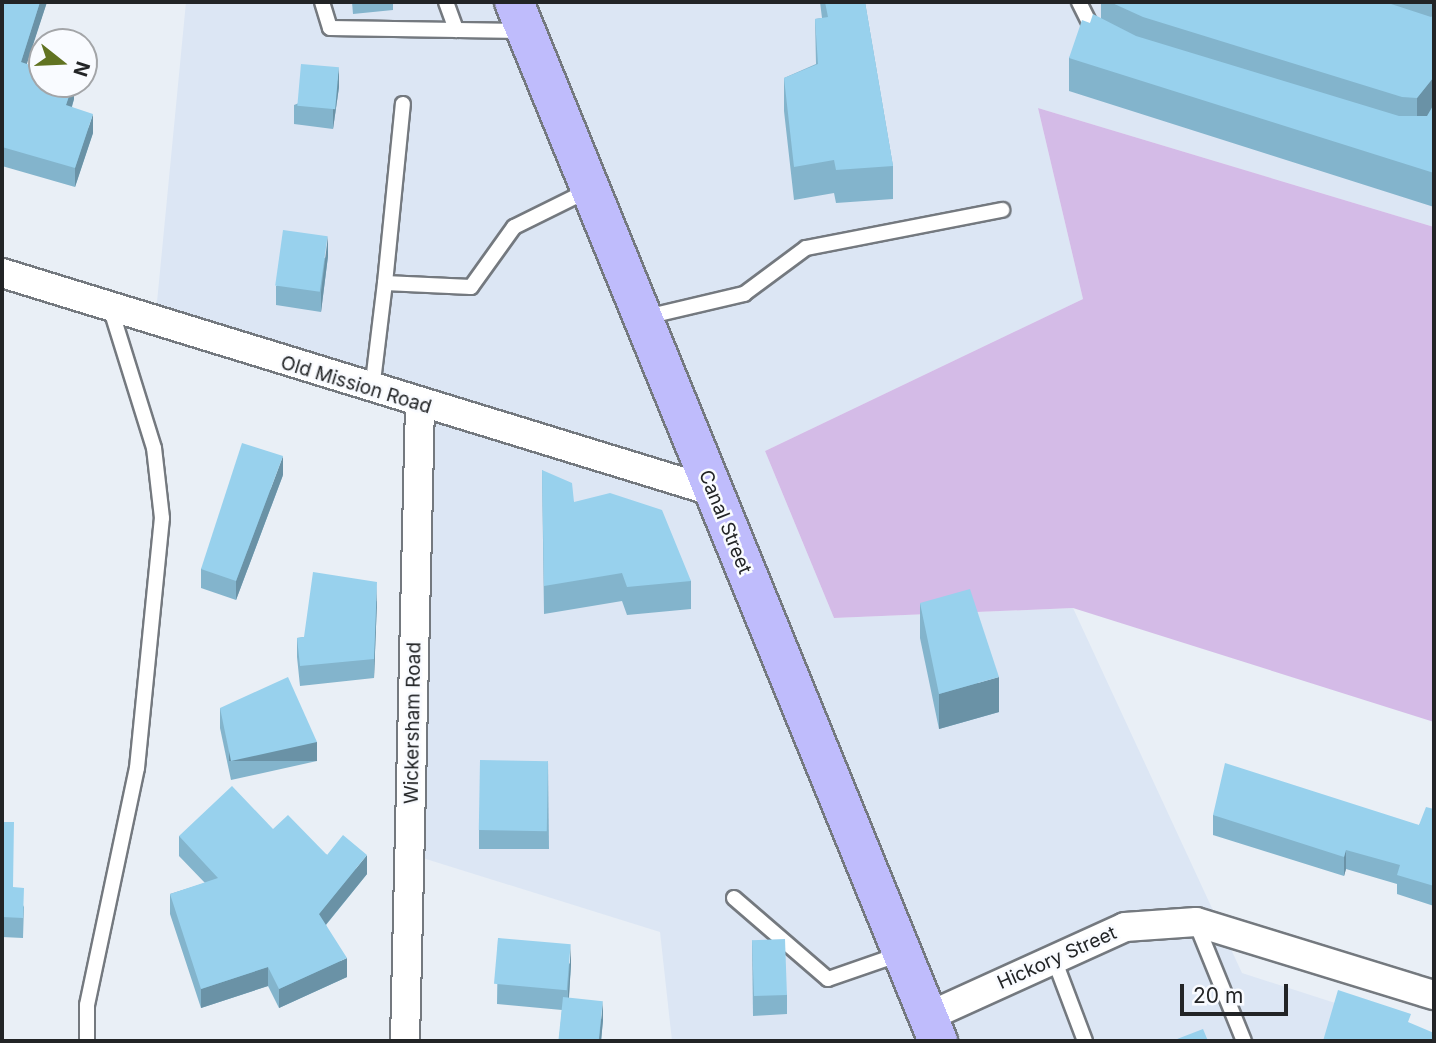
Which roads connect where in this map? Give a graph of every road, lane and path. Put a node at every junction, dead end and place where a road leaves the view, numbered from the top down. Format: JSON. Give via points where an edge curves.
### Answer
{"nodes":[{"id":1,"x":322,"y":2,"type":"edge"},
{"id":2,"x":446,"y":2,"type":"edge"},
{"id":3,"x":1079,"y":2,"type":"edge"},
{"id":4,"x":520,"y":16,"type":"edge"},
{"id":5,"x":456,"y":30,"type":"junction"},
{"id":6,"x":1108,"y":45,"type":"edge"},
{"id":7,"x":403,"y":104,"type":"dead end"},
{"id":8,"x":590,"y":190,"type":"junction"},
{"id":9,"x":1002,"y":210,"type":"dead end"},
{"id":10,"x":2,"y":273,"type":"edge"},
{"id":11,"x":385,"y":283,"type":"junction"},
{"id":12,"x":110,"y":307,"type":"junction"},
{"id":13,"x":641,"y":318,"type":"junction"},
{"id":14,"x":372,"y":390,"type":"junction"},
{"id":15,"x":420,"y":405,"type":"junction"},
{"id":16,"x":712,"y":491,"type":"junction"},
{"id":17,"x":734,"y":898,"type":"dead end"},
{"id":18,"x":1196,"y":922,"type":"junction"},
{"id":19,"x":902,"y":954,"type":"junction"},
{"id":20,"x":1054,"y":959,"type":"junction"},
{"id":21,"x":1434,"y":995,"type":"edge"},
{"id":22,"x":933,"y":1029,"type":"edge"},
{"id":23,"x":87,"y":1041,"type":"edge"},
{"id":24,"x":405,"y":1041,"type":"edge"},
{"id":25,"x":1085,"y":1041,"type":"edge"},
{"id":26,"x":1244,"y":1041,"type":"edge"}],
"edges":[{"from":1,"to":5,"type":"lane","via":[[330,28]]},
{"from":2,"to":5,"type":"lane"},
{"from":3,"to":6,"type":"lane","via":[[1098,40]]},
{"from":4,"to":5,"type":"lane"},
{"from":4,"to":8,"type":"main road","name":"Canal Street"},
{"from":7,"to":11,"type":"lane"},
{"from":8,"to":11,"type":"lane","via":[[514,227],[471,287]]},
{"from":8,"to":13,"type":"main road","name":"Canal Street"},
{"from":9,"to":13,"type":"lane","via":[[806,248],[744,294]]},
{"from":10,"to":12,"type":"street","name":"Old Mission Road"},
{"from":11,"to":14,"type":"lane"},
{"from":12,"to":14,"type":"street","name":"Old Mission Road"},
{"from":12,"to":23,"type":"lane","via":[[154,448],[162,518],[137,768],[87,1005]]},
{"from":13,"to":16,"type":"main road","name":"Canal Street"},
{"from":14,"to":15,"type":"street","name":"Old Mission Road"},
{"from":15,"to":16,"type":"street","name":"Old Mission Road"},
{"from":15,"to":24,"type":"street","name":"Wickersham Road"},
{"from":16,"to":19,"type":"main road","name":"Canal Street"},
{"from":17,"to":19,"type":"lane","via":[[828,979]]},
{"from":18,"to":20,"type":"street","name":"Hickory Street","via":[[1125,927]]},
{"from":18,"to":21,"type":"street","name":"Hickory Street"},
{"from":18,"to":26,"type":"lane"},
{"from":19,"to":22,"type":"main road","name":"Canal Street"},
{"from":20,"to":22,"type":"street","name":"Hickory Street"},
{"from":20,"to":25,"type":"lane"}]}
